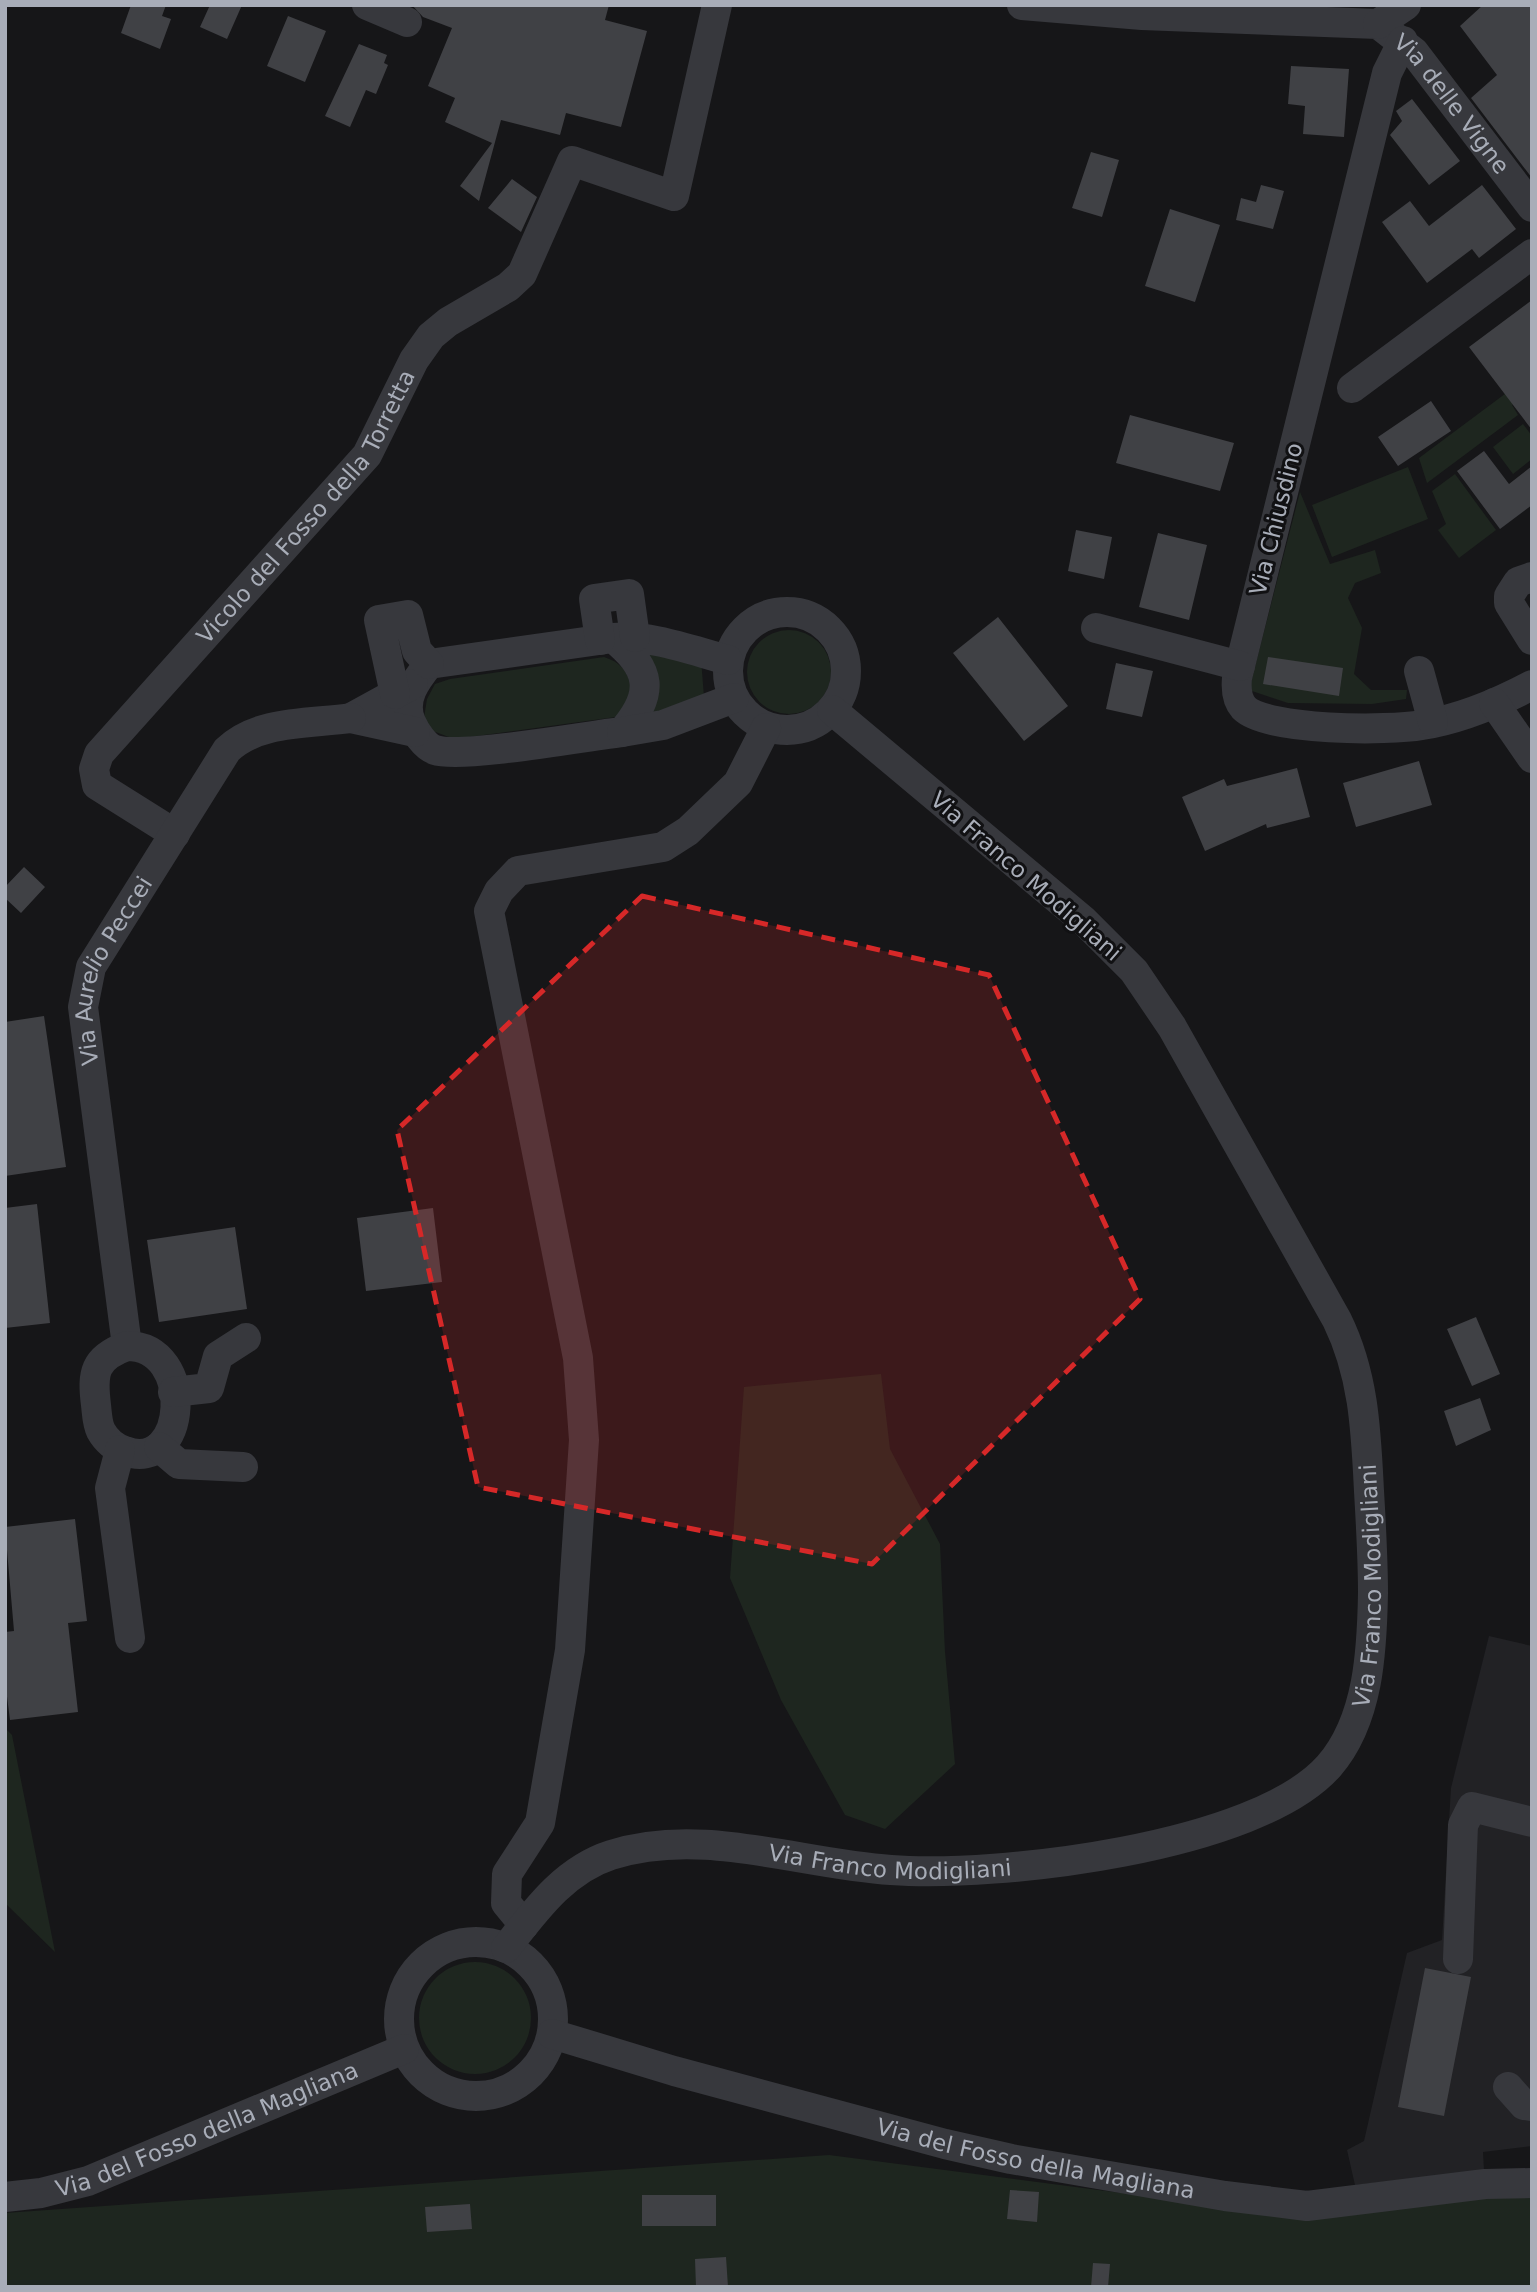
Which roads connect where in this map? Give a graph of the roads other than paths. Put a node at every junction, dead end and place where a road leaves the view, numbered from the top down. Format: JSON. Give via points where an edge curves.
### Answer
{"nodes":[{"id":1,"x":367,"y":5,"type":"edge"},
{"id":2,"x":717,"y":5,"type":"edge"},
{"id":3,"x":1022,"y":5,"type":"edge"},
{"id":4,"x":1406,"y":5,"type":"edge"},
{"id":5,"x":1027,"y":6,"type":"edge"},
{"id":6,"x":407,"y":22,"type":"dead end"},
{"id":7,"x":1378,"y":24,"type":"junction"},
{"id":8,"x":1403,"y":41,"type":"junction"},
{"id":9,"x":1532,"y":207,"type":"edge"},
{"id":10,"x":1532,"y":254,"type":"edge"},
{"id":11,"x":1352,"y":388,"type":"dead end"},
{"id":12,"x":1532,"y":577,"type":"edge"},
{"id":13,"x":1096,"y":628,"type":"dead end"},
{"id":14,"x":616,"y":639,"type":"junction"},
{"id":15,"x":1532,"y":640,"type":"edge"},
{"id":16,"x":728,"y":660,"type":"junction"},
{"id":17,"x":1240,"y":666,"type":"junction"},
{"id":18,"x":1419,"y":671,"type":"dead end"},
{"id":19,"x":412,"y":681,"type":"junction"},
{"id":20,"x":1532,"y":685,"type":"edge"},
{"id":21,"x":734,"y":698,"type":"junction"},
{"id":22,"x":1494,"y":703,"type":"junction"},
{"id":23,"x":832,"y":710,"type":"junction"},
{"id":24,"x":351,"y":718,"type":"junction"},
{"id":25,"x":1433,"y":722,"type":"junction"},
{"id":26,"x":766,"y":728,"type":"junction"},
{"id":27,"x":415,"y":732,"type":"junction"},
{"id":28,"x":622,"y":732,"type":"junction"},
{"id":29,"x":1532,"y":758,"type":"edge"},
{"id":30,"x":175,"y":834,"type":"junction"},
{"id":31,"x":246,"y":1338,"type":"dead end"},
{"id":32,"x":127,"y":1346,"type":"junction"},
{"id":33,"x":173,"y":1392,"type":"junction"},
{"id":34,"x":159,"y":1447,"type":"junction"},
{"id":35,"x":120,"y":1450,"type":"junction"},
{"id":36,"x":243,"y":1466,"type":"dead end"},
{"id":37,"x":130,"y":1637,"type":"dead end"},
{"id":38,"x":1532,"y":1822,"type":"edge"},
{"id":39,"x":515,"y":1936,"type":"junction"},
{"id":40,"x":1458,"y":1959,"type":"dead end"},
{"id":41,"x":552,"y":2034,"type":"junction"},
{"id":42,"x":404,"y":2049,"type":"junction"},
{"id":43,"x":1508,"y":2087,"type":"dead end"},
{"id":44,"x":1532,"y":2106,"type":"edge"},
{"id":45,"x":1532,"y":2183,"type":"edge"},
{"id":46,"x":5,"y":2197,"type":"edge"}],
"edges":[{"from":1,"to":6,"type":"street"},
{"from":2,"to":30,"type":"street","name":"Vicolo del Fosso della Torretta","via":[[674,196],[572,162],[522,274],[509,287],[430,336],[367,455],[99,754],[94,769],[97,785]]},
{"from":3,"to":5,"type":"street","name":"Via delle Vigne"},
{"from":4,"to":7,"type":"street"},
{"from":5,"to":7,"type":"street","name":"Via delle Vigne"},
{"from":7,"to":8,"type":"street","name":"Via delle Vigne"},
{"from":8,"to":9,"type":"street","name":"Via delle Vigne"},
{"from":8,"to":17,"type":"street","name":"Via Chiusdino","via":[[1387,73]]},
{"from":10,"to":11,"type":"street"},
{"from":12,"to":15,"type":"street","via":[[1518,582],[1509,603]]},
{"from":13,"to":17,"type":"street"},
{"from":14,"to":16,"type":"street"},
{"from":14,"to":19,"type":"street"},
{"from":14,"to":28,"type":"street","via":[[639,663],[645,682],[639,710]]},
{"from":16,"to":21,"type":"street"},
{"from":16,"to":23,"type":"street","via":[[741,634],[764,616],[783,611],[821,622],[840,645],[846,674]]},
{"from":17,"to":25,"type":"street","name":"Via Chiusdino","via":[[1237,695],[1245,709],[1259,716],[1323,726],[1401,727]]},
{"from":18,"to":25,"type":"street"},
{"from":19,"to":24,"type":"street","name":"Via Aurelio Peccei"},
{"from":19,"to":27,"type":"street","via":[[407,713]]},
{"from":20,"to":22,"type":"street","name":"Via Chiusdino"},
{"from":21,"to":26,"type":"street","via":[[745,714]]},
{"from":21,"to":28,"type":"street","via":[[663,725]]},
{"from":22,"to":25,"type":"street","name":"Via Chiusdino"},
{"from":22,"to":29,"type":"street"},
{"from":23,"to":26,"type":"street","via":[[799,730]]},
{"from":23,"to":39,"type":"street","name":"Via Franco Modigliani","via":[[1084,921],[1135,971],[1172,1027],[1337,1320],[1356,1367],[1366,1429],[1373,1587],[1371,1648],[1363,1694],[1345,1743],[1314,1781],[1277,1805],[1189,1837],[1046,1863],[924,1872],[855,1867],[710,1844],[659,1845],[618,1853],[586,1866],[552,1894]]},
{"from":24,"to":27,"type":"street","name":"Via Aurelio Peccei"},
{"from":24,"to":30,"type":"street","name":"Via Aurelio Peccei","via":[[258,730],[240,738],[227,750]]},
{"from":26,"to":39,"type":"street","via":[[738,783],[688,831],[663,847],[518,871],[499,891],[489,911],[578,1358],[584,1440],[570,1650],[540,1823],[507,1874],[506,1903]]},
{"from":27,"to":28,"type":"street","via":[[434,750],[462,752]]},
{"from":30,"to":32,"type":"street","name":"Via Aurelio Peccei","via":[[91,967],[83,997]]},
{"from":31,"to":33,"type":"street","via":[[218,1356],[209,1388]]},
{"from":32,"to":33,"type":"street","via":[[149,1349],[162,1359]]},
{"from":32,"to":35,"type":"street","via":[[103,1359],[93,1380],[102,1434]]},
{"from":33,"to":34,"type":"street","via":[[175,1427]]},
{"from":34,"to":35,"type":"street","via":[[140,1455]]},
{"from":34,"to":36,"type":"street","via":[[179,1464]]},
{"from":35,"to":37,"type":"street","via":[[110,1488]]},
{"from":38,"to":40,"type":"street","via":[[1472,1807],[1463,1825]]},
{"from":39,"to":41,"type":"street","via":[[543,1980],[553,2014]]},
{"from":39,"to":42,"type":"street","via":[[456,1944],[432,1954],[402,1994],[398,2022]]},
{"from":41,"to":42,"type":"street","via":[[541,2061],[527,2076],[509,2089],[484,2095],[465,2095],[439,2086],[420,2073]]},
{"from":41,"to":45,"type":"street","name":"Via del Fosso della Magliana","via":[[945,2144],[1225,2196],[1307,2206],[1485,2184]]},
{"from":42,"to":46,"type":"street","name":"Via del Fosso della Magliana","via":[[88,2181]]},
{"from":43,"to":44,"type":"street","via":[[1524,2105]]}]}
